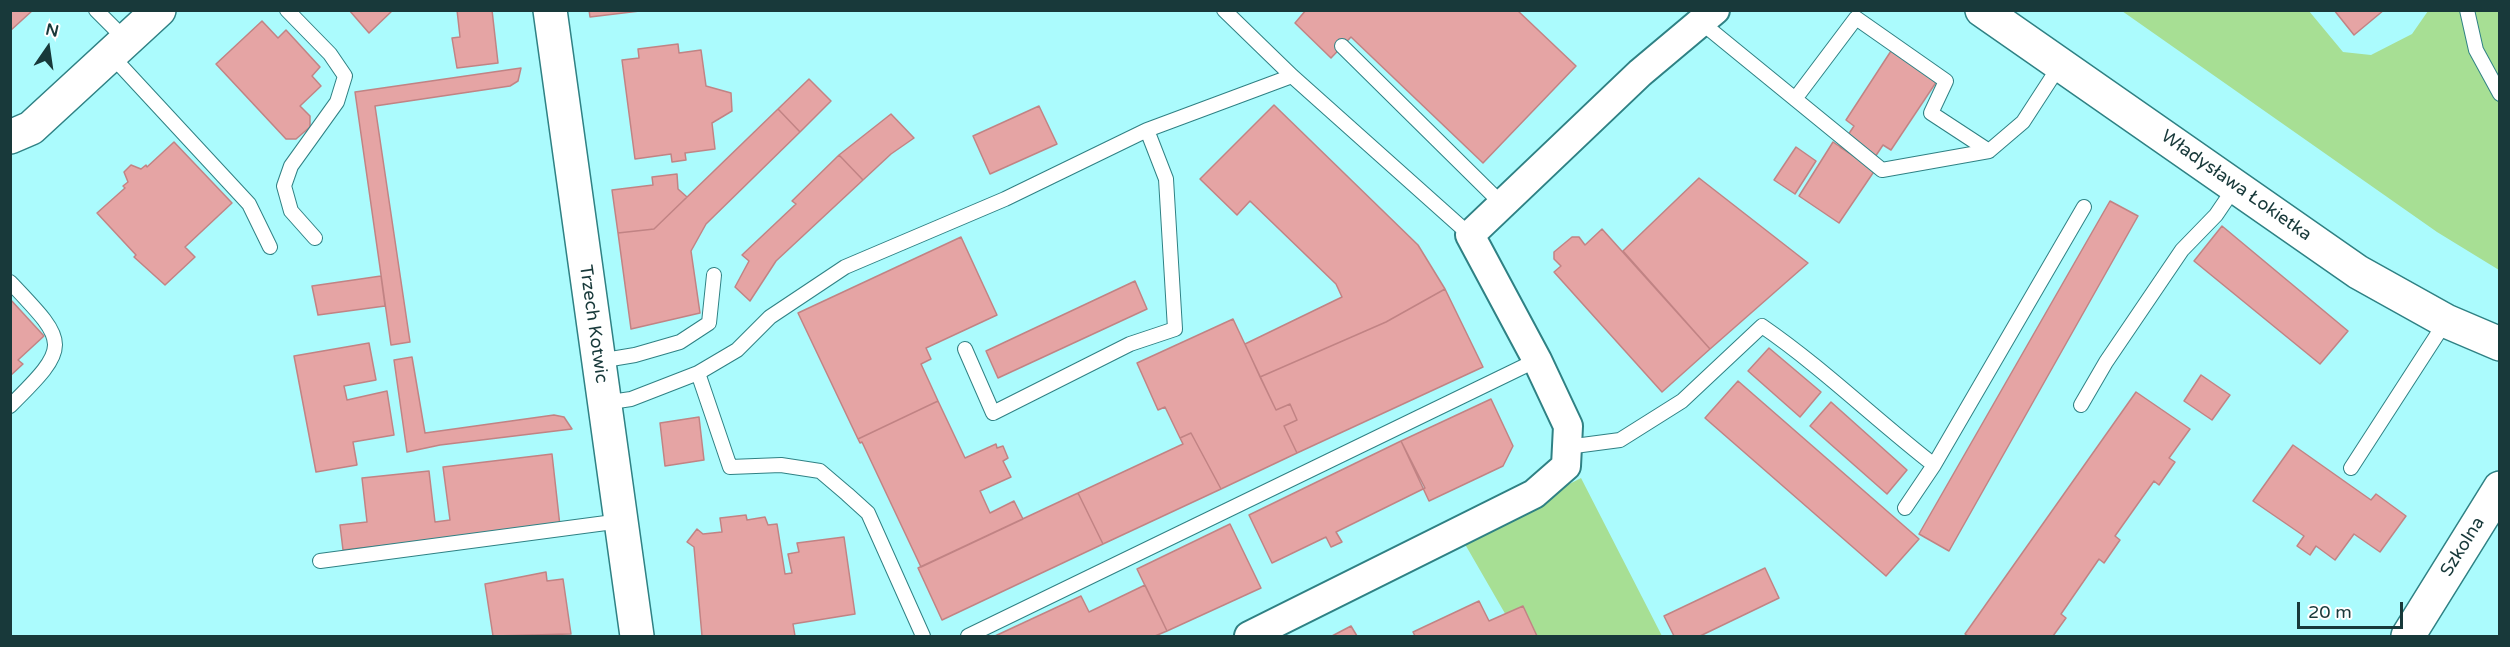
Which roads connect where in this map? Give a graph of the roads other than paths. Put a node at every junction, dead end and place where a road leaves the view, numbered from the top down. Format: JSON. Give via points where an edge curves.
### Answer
{"nodes":[{"id":1,"x":96,"y":10,"type":"edge"},
{"id":2,"x":159,"y":10,"type":"edge"},
{"id":3,"x":287,"y":10,"type":"edge"},
{"id":4,"x":550,"y":10,"type":"edge"},
{"id":5,"x":1224,"y":10,"type":"edge"},
{"id":6,"x":1982,"y":10,"type":"edge"},
{"id":7,"x":2467,"y":10,"type":"edge"},
{"id":8,"x":1709,"y":17,"type":"edge"},
{"id":9,"x":1342,"y":46,"type":"dead end"},
{"id":10,"x":118,"y":47,"type":"junction"},
{"id":11,"x":2060,"y":65,"type":"junction"},
{"id":12,"x":1292,"y":76,"type":"junction"},
{"id":13,"x":2499,"y":94,"type":"edge"},
{"id":14,"x":1796,"y":99,"type":"junction"},
{"id":15,"x":1147,"y":130,"type":"junction"},
{"id":16,"x":10,"y":137,"type":"edge"},
{"id":17,"x":1989,"y":152,"type":"junction"},
{"id":18,"x":2236,"y":185,"type":"junction"},
{"id":19,"x":1501,"y":203,"type":"junction"},
{"id":20,"x":2084,"y":207,"type":"dead end"},
{"id":21,"x":1470,"y":235,"type":"junction"},
{"id":22,"x":315,"y":238,"type":"dead end"},
{"id":23,"x":270,"y":247,"type":"dead end"},
{"id":24,"x":714,"y":275,"type":"dead end"},
{"id":25,"x":10,"y":282,"type":"edge"},
{"id":26,"x":2446,"y":321,"type":"junction"},
{"id":27,"x":2499,"y":344,"type":"edge"},
{"id":28,"x":964,"y":350,"type":"dead end"},
{"id":29,"x":1537,"y":360,"type":"junction"},
{"id":30,"x":598,"y":361,"type":"junction"},
{"id":31,"x":698,"y":373,"type":"junction"},
{"id":32,"x":604,"y":403,"type":"junction"},
{"id":33,"x":2081,"y":405,"type":"dead end"},
{"id":34,"x":10,"y":406,"type":"edge"},
{"id":35,"x":1567,"y":447,"type":"junction"},
{"id":36,"x":1934,"y":465,"type":"junction"},
{"id":37,"x":2350,"y":468,"type":"dead end"},
{"id":38,"x":2499,"y":488,"type":"edge"},
{"id":39,"x":1905,"y":508,"type":"dead end"},
{"id":40,"x":622,"y":521,"type":"junction"},
{"id":41,"x":320,"y":561,"type":"dead end"},
{"id":42,"x":637,"y":636,"type":"edge"},
{"id":43,"x":923,"y":636,"type":"edge"},
{"id":44,"x":968,"y":636,"type":"edge"},
{"id":45,"x":1249,"y":636,"type":"edge"},
{"id":46,"x":2408,"y":636,"type":"edge"}],
"edges":[{"from":1,"to":10,"type":"lane"},
{"from":2,"to":10,"type":"street"},
{"from":3,"to":22,"type":"lane","via":[[330,54],[345,76],[337,102],[291,166],[284,186],[291,211]]},
{"from":4,"to":30,"type":"street","name":"Trzech Kotwic"},
{"from":5,"to":12,"type":"lane"},
{"from":6,"to":11,"type":"street","name":"Władysława Łokietka"},
{"from":7,"to":13,"type":"lane","via":[[2475,50]]},
{"from":8,"to":14,"type":"lane"},
{"from":8,"to":19,"type":"street","via":[[1640,73]]},
{"from":9,"to":19,"type":"lane"},
{"from":10,"to":16,"type":"street","via":[[31,128]]},
{"from":10,"to":23,"type":"lane","via":[[249,204]]},
{"from":11,"to":17,"type":"lane","via":[[2023,122]]},
{"from":11,"to":18,"type":"street","name":"Władysława Łokietka"},
{"from":12,"to":15,"type":"lane"},
{"from":12,"to":21,"type":"lane"},
{"from":14,"to":17,"type":"lane","via":[[1882,170]]},
{"from":14,"to":17,"type":"lane","via":[[1856,18],[1946,81],[1931,113]]},
{"from":15,"to":28,"type":"lane","via":[[1166,180],[1175,329],[1130,344],[993,413]]},
{"from":15,"to":31,"type":"lane","via":[[1005,199],[845,267],[770,317],[737,350]]},
{"from":18,"to":26,"type":"street","name":"Władysława Łokietka","via":[[2358,272]]},
{"from":18,"to":33,"type":"lane","via":[[2216,215],[2182,250]]},
{"from":19,"to":21,"type":"street"},
{"from":20,"to":36,"type":"lane"},
{"from":21,"to":29,"type":"street"},
{"from":24,"to":30,"type":"lane","via":[[710,323],[680,342]]},
{"from":25,"to":34,"type":"lane","via":[[46,320],[57,341],[45,372]]},
{"from":26,"to":27,"type":"street","name":"Władysława Łokietka"},
{"from":26,"to":37,"type":"lane"},
{"from":29,"to":35,"type":"street","via":[[1568,426]]},
{"from":29,"to":44,"type":"lane"},
{"from":30,"to":32,"type":"street","name":"Trzech Kotwic"},
{"from":31,"to":32,"type":"lane","via":[[631,399]]},
{"from":31,"to":43,"type":"lane","via":[[730,467],[781,465],[820,471],[868,513]]},
{"from":32,"to":40,"type":"street","name":"Trzech Kotwic"},
{"from":35,"to":36,"type":"lane","via":[[1620,440],[1682,400],[1762,326]]},
{"from":35,"to":45,"type":"street","via":[[1566,466],[1534,494]]},
{"from":36,"to":39,"type":"lane"},
{"from":38,"to":46,"type":"street","name":"Szkolna"},
{"from":40,"to":41,"type":"lane"},
{"from":40,"to":42,"type":"street","name":"Trzech Kotwic"}]}
